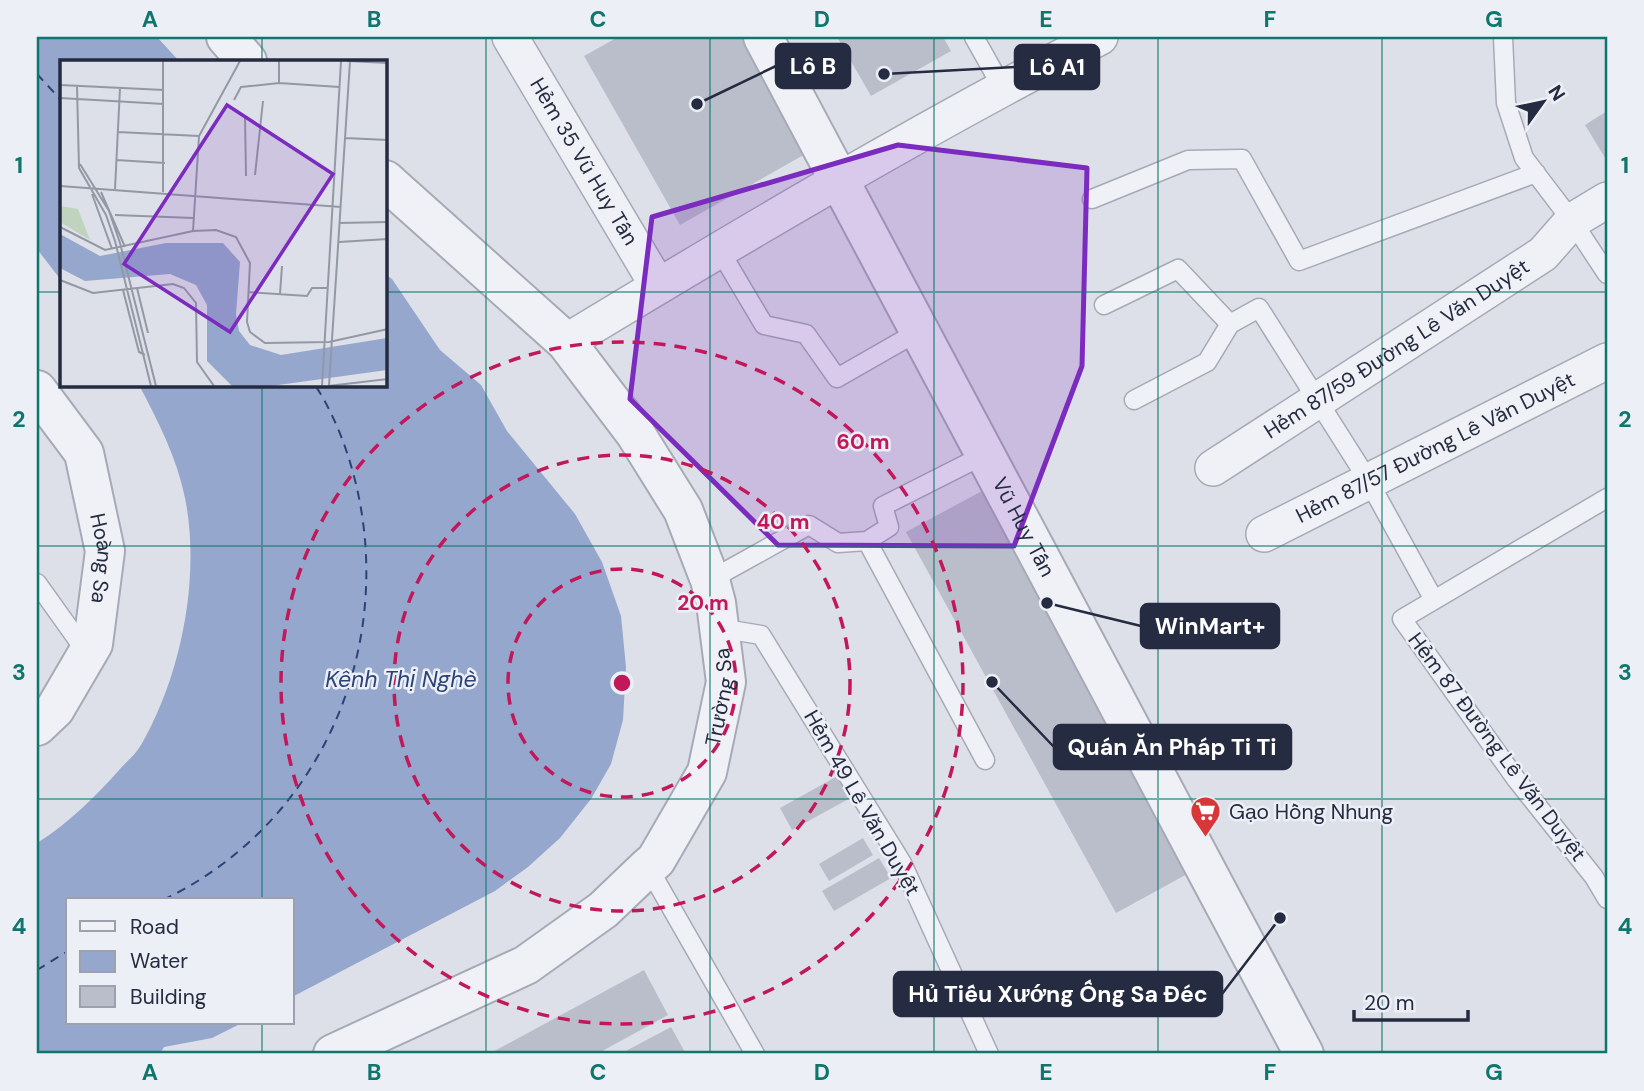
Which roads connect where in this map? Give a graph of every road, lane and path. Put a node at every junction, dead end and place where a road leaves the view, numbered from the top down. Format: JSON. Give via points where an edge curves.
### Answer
{"nodes":[{"id":1,"x":226,"y":37,"type":"edge"},
{"id":2,"x":510,"y":37,"type":"edge"},
{"id":3,"x":763,"y":37,"type":"edge"},
{"id":4,"x":974,"y":37,"type":"edge"},
{"id":5,"x":1100,"y":37,"type":"edge"},
{"id":6,"x":1503,"y":37,"type":"edge"},
{"id":7,"x":246,"y":60,"type":"edge"},
{"id":8,"x":1002,"y":87,"type":"junction"},
{"id":9,"x":1536,"y":173,"type":"junction"},
{"id":10,"x":841,"y":180,"type":"junction"},
{"id":11,"x":387,"y":182,"type":"edge"},
{"id":12,"x":1092,"y":199,"type":"dead end"},
{"id":13,"x":1607,"y":200,"type":"edge"},
{"id":14,"x":1572,"y":221,"type":"junction"},
{"id":15,"x":720,"y":251,"type":"junction"},
{"id":16,"x":1607,"y":274,"type":"edge"},
{"id":17,"x":658,"y":286,"type":"junction"},
{"id":18,"x":1104,"y":305,"type":"dead end"},
{"id":19,"x":1230,"y":324,"type":"junction"},
{"id":20,"x":920,"y":330,"type":"junction"},
{"id":21,"x":566,"y":342,"type":"junction"},
{"id":22,"x":1607,"y":361,"type":"edge"},
{"id":23,"x":37,"y":390,"type":"edge"},
{"id":24,"x":1134,"y":400,"type":"dead end"},
{"id":25,"x":1317,"y":400,"type":"junction"},
{"id":26,"x":986,"y":454,"type":"junction"},
{"id":27,"x":1213,"y":468,"type":"dead end"},
{"id":28,"x":1368,"y":480,"type":"junction"},
{"id":29,"x":1607,"y":498,"type":"edge"},
{"id":30,"x":1264,"y":534,"type":"dead end"},
{"id":31,"x":867,"y":541,"type":"junction"},
{"id":32,"x":710,"y":580,"type":"junction"},
{"id":33,"x":37,"y":583,"type":"edge"},
{"id":34,"x":1434,"y":600,"type":"junction"},
{"id":35,"x":719,"y":628,"type":"junction"},
{"id":36,"x":87,"y":653,"type":"junction"},
{"id":37,"x":37,"y":726,"type":"edge"},
{"id":38,"x":985,"y":760,"type":"dead end"},
{"id":39,"x":648,"y":867,"type":"junction"},
{"id":40,"x":1607,"y":899,"type":"edge"},
{"id":41,"x":382,"y":1045,"type":"edge"},
{"id":42,"x":333,"y":1054,"type":"edge"},
{"id":43,"x":755,"y":1054,"type":"edge"},
{"id":44,"x":989,"y":1054,"type":"edge"},
{"id":45,"x":1304,"y":1054,"type":"edge"}],
"edges":[{"from":1,"to":7,"type":"street"},
{"from":2,"to":17,"type":"street","name":"Hẻm 35 Vũ Huy Tấn"},
{"from":3,"to":10,"type":"street","name":"Vũ Huy Tấn"},
{"from":4,"to":8,"type":"lane"},
{"from":5,"to":8,"type":"street"},
{"from":6,"to":9,"type":"lane","via":[[1506,103],[1524,158]]},
{"from":8,"to":10,"type":"street"},
{"from":9,"to":12,"type":"lane","via":[[1299,261],[1242,159],[1188,160]]},
{"from":9,"to":14,"type":"lane"},
{"from":10,"to":15,"type":"street"},
{"from":10,"to":20,"type":"street","name":"Vũ Huy Tấn"},
{"from":11,"to":21,"type":"street","name":"Trường Sa"},
{"from":13,"to":14,"type":"street","name":"Hẻm 87/59 Đường Lê Văn Duyệt"},
{"from":14,"to":16,"type":"lane"},
{"from":14,"to":25,"type":"street","name":"Hẻm 87/59 Đường Lê Văn Duyệt","via":[[1543,254]]},
{"from":15,"to":17,"type":"street"},
{"from":15,"to":20,"type":"lane","via":[[764,326],[806,334],[837,377]]},
{"from":17,"to":21,"type":"street"},
{"from":18,"to":19,"type":"lane","via":[[1178,268]]},
{"from":19,"to":24,"type":"lane","via":[[1207,362]]},
{"from":19,"to":25,"type":"lane","via":[[1259,308]]},
{"from":20,"to":26,"type":"street","name":"Vũ Huy Tấn"},
{"from":21,"to":32,"type":"street","name":"Trường Sa","via":[[635,433],[683,510]]},
{"from":22,"to":28,"type":"street","name":"Hẻm 87/57 Đường Lê Văn Duyệt"},
{"from":23,"to":36,"type":"street","name":"Hoàng Sa","via":[[84,453],[105,551],[93,644]]},
{"from":25,"to":27,"type":"street","name":"Hẻm 87/59 Đường Lê Văn Duyệt"},
{"from":25,"to":28,"type":"lane"},
{"from":26,"to":31,"type":"lane","via":[[883,506],[889,527]]},
{"from":26,"to":45,"type":"street","name":"Vũ Huy Tấn"},
{"from":28,"to":30,"type":"street","name":"Hẻm 87/57 Đường Lê Văn Duyệt"},
{"from":28,"to":34,"type":"lane"},
{"from":29,"to":34,"type":"lane","name":"Hẻm 87 Đường Lê Văn Duyệt"},
{"from":31,"to":32,"type":"lane","via":[[838,543],[809,525]]},
{"from":31,"to":38,"type":"lane"},
{"from":32,"to":35,"type":"street","name":"Trường Sa"},
{"from":33,"to":36,"type":"lane"},
{"from":34,"to":40,"type":"lane","name":"Hẻm 87 Đường Lê Văn Duyệt","via":[[1402,619]]},
{"from":35,"to":39,"type":"street","name":"Trường Sa","via":[[726,682],[707,772]]},
{"from":35,"to":44,"type":"lane","name":"Hẻm 49 Lê Văn Duyệt","via":[[761,635],[902,863]]},
{"from":36,"to":37,"type":"street","name":"Hoàng Sa","via":[[55,709]]},
{"from":39,"to":41,"type":"street","name":"Trường Sa","via":[[603,911],[526,965]]},
{"from":39,"to":43,"type":"lane"},
{"from":41,"to":42,"type":"street","name":"Trường Sa"}]}
